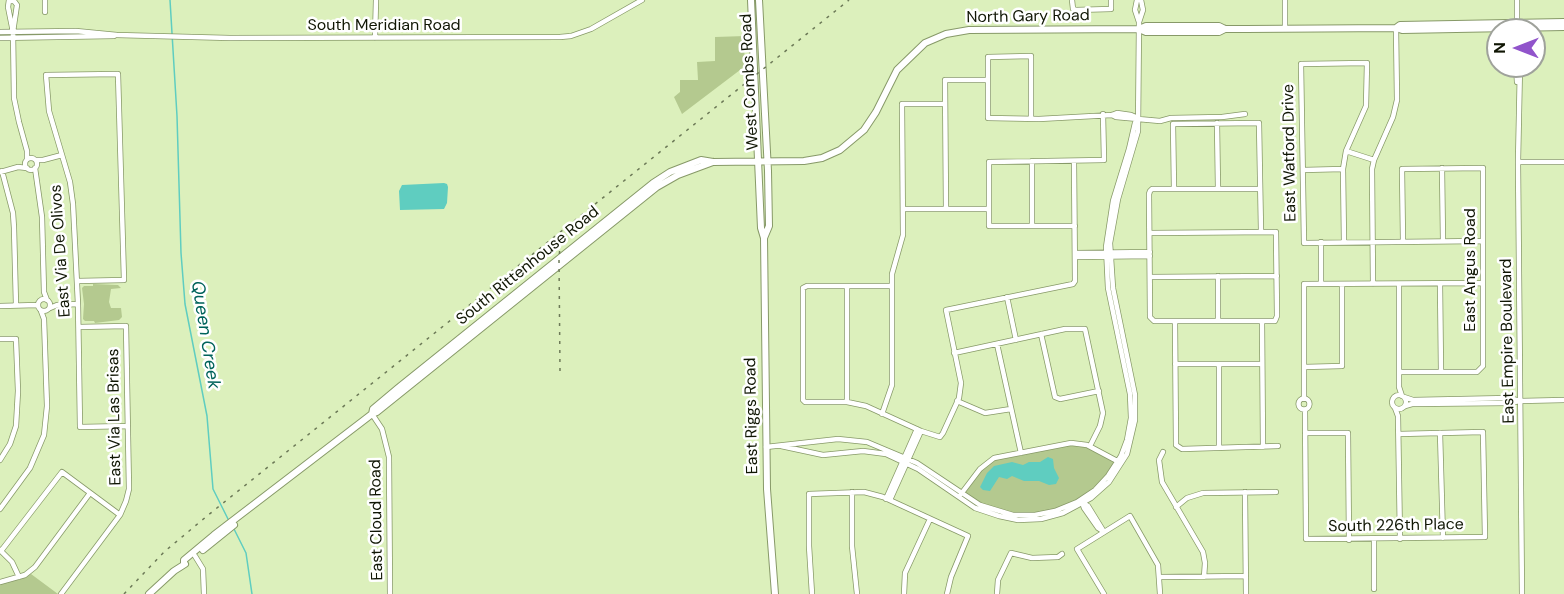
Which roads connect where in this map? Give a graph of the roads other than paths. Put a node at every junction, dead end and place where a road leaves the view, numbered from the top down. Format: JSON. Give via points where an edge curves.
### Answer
{"nodes":[{"id":1,"x":9,"y":0,"type":"edge"},
{"id":2,"x":45,"y":0,"type":"edge"},
{"id":3,"x":376,"y":0,"type":"edge"},
{"id":4,"x":642,"y":0,"type":"edge"},
{"id":5,"x":751,"y":0,"type":"edge"},
{"id":6,"x":759,"y":0,"type":"edge"},
{"id":7,"x":1072,"y":0,"type":"edge"},
{"id":8,"x":1111,"y":0,"type":"edge"},
{"id":9,"x":1139,"y":0,"type":"edge"},
{"id":10,"x":1286,"y":0,"type":"edge"},
{"id":11,"x":1517,"y":0,"type":"edge"},
{"id":12,"x":15,"y":1,"type":"edge"},
{"id":13,"x":45,"y":12,"type":"dead end"},
{"id":14,"x":1517,"y":18,"type":"edge"},
{"id":15,"x":1564,"y":22,"type":"edge"},
{"id":16,"x":1546,"y":24,"type":"edge"},
{"id":17,"x":1139,"y":26,"type":"junction"},
{"id":18,"x":1396,"y":27,"type":"junction"},
{"id":19,"x":1486,"y":27,"type":"edge"},
{"id":20,"x":1546,"y":27,"type":"edge"},
{"id":21,"x":1564,"y":27,"type":"edge"},
{"id":22,"x":1285,"y":28,"type":"junction"},
{"id":23,"x":1486,"y":30,"type":"edge"},
{"id":24,"x":0,"y":32,"type":"edge"},
{"id":25,"x":13,"y":32,"type":"junction"},
{"id":26,"x":80,"y":35,"type":"junction"},
{"id":27,"x":0,"y":38,"type":"edge"},
{"id":28,"x":13,"y":38,"type":"junction"},
{"id":29,"x":375,"y":38,"type":"junction"},
{"id":30,"x":1518,"y":78,"type":"edge"},
{"id":31,"x":988,"y":80,"type":"junction"},
{"id":32,"x":945,"y":104,"type":"junction"},
{"id":33,"x":1103,"y":114,"type":"junction"},
{"id":34,"x":1245,"y":114,"type":"dead end"},
{"id":35,"x":1138,"y":118,"type":"junction"},
{"id":36,"x":1031,"y":119,"type":"junction"},
{"id":37,"x":1217,"y":123,"type":"junction"},
{"id":38,"x":1346,"y":151,"type":"junction"},
{"id":39,"x":62,"y":155,"type":"junction"},
{"id":40,"x":1374,"y":160,"type":"junction"},
{"id":41,"x":1032,"y":161,"type":"junction"},
{"id":42,"x":1074,"y":161,"type":"junction"},
{"id":43,"x":713,"y":162,"type":"junction"},
{"id":44,"x":760,"y":162,"type":"junction"},
{"id":45,"x":768,"y":162,"type":"junction"},
{"id":46,"x":1518,"y":162,"type":"junction"},
{"id":47,"x":1564,"y":162,"type":"edge"},
{"id":48,"x":31,"y":164,"type":"junction"},
{"id":49,"x":1442,"y":168,"type":"junction"},
{"id":50,"x":1343,"y":169,"type":"junction"},
{"id":51,"x":1303,"y":170,"type":"junction"},
{"id":52,"x":1,"y":172,"type":"edge"},
{"id":53,"x":675,"y":172,"type":"junction"},
{"id":54,"x":1174,"y":189,"type":"junction"},
{"id":55,"x":1218,"y":189,"type":"junction"},
{"id":56,"x":1260,"y":189,"type":"junction"},
{"id":57,"x":903,"y":209,"type":"junction"},
{"id":58,"x":946,"y":209,"type":"junction"},
{"id":59,"x":989,"y":209,"type":"junction"},
{"id":60,"x":1032,"y":226,"type":"junction"},
{"id":61,"x":1075,"y":226,"type":"junction"},
{"id":62,"x":1261,"y":231,"type":"junction"},
{"id":63,"x":1150,"y":233,"type":"junction"},
{"id":64,"x":764,"y":238,"type":"junction"},
{"id":65,"x":1443,"y":241,"type":"junction"},
{"id":66,"x":1483,"y":241,"type":"junction"},
{"id":67,"x":1321,"y":242,"type":"junction"},
{"id":68,"x":1344,"y":242,"type":"junction"},
{"id":69,"x":1372,"y":242,"type":"junction"},
{"id":70,"x":1403,"y":242,"type":"junction"},
{"id":71,"x":1150,"y":254,"type":"junction"},
{"id":72,"x":1075,"y":255,"type":"junction"},
{"id":73,"x":1108,"y":255,"type":"junction"},
{"id":74,"x":1150,"y":276,"type":"junction"},
{"id":75,"x":1218,"y":276,"type":"junction"},
{"id":76,"x":1277,"y":276,"type":"junction"},
{"id":77,"x":77,"y":281,"type":"junction"},
{"id":78,"x":1440,"y":283,"type":"junction"},
{"id":79,"x":1482,"y":283,"type":"junction"},
{"id":80,"x":1321,"y":284,"type":"junction"},
{"id":81,"x":1342,"y":284,"type":"junction"},
{"id":82,"x":1373,"y":284,"type":"junction"},
{"id":83,"x":1399,"y":284,"type":"junction"},
{"id":84,"x":847,"y":286,"type":"junction"},
{"id":85,"x":892,"y":286,"type":"junction"},
{"id":86,"x":44,"y":292,"type":"junction"},
{"id":87,"x":1006,"y":297,"type":"junction"},
{"id":88,"x":39,"y":303,"type":"junction"},
{"id":89,"x":78,"y":304,"type":"junction"},
{"id":90,"x":16,"y":305,"type":"junction"},
{"id":91,"x":0,"y":306,"type":"edge"},
{"id":92,"x":47,"y":306,"type":"junction"},
{"id":93,"x":1175,"y":321,"type":"junction"},
{"id":94,"x":1218,"y":321,"type":"junction"},
{"id":95,"x":1262,"y":321,"type":"junction"},
{"id":96,"x":79,"y":327,"type":"junction"},
{"id":97,"x":1041,"y":334,"type":"junction"},
{"id":98,"x":0,"y":339,"type":"edge"},
{"id":99,"x":1016,"y":340,"type":"junction"},
{"id":100,"x":997,"y":344,"type":"junction"},
{"id":101,"x":954,"y":353,"type":"junction"},
{"id":102,"x":1175,"y":364,"type":"junction"},
{"id":103,"x":1219,"y":364,"type":"junction"},
{"id":104,"x":1262,"y":364,"type":"junction"},
{"id":105,"x":1304,"y":367,"type":"junction"},
{"id":106,"x":1400,"y":372,"type":"junction"},
{"id":107,"x":1441,"y":372,"type":"junction"},
{"id":108,"x":1400,"y":387,"type":"junction"},
{"id":109,"x":1099,"y":391,"type":"junction"},
{"id":110,"x":1396,"y":396,"type":"junction"},
{"id":111,"x":1403,"y":397,"type":"junction"},
{"id":112,"x":1564,"y":400,"type":"edge"},
{"id":113,"x":957,"y":401,"type":"junction"},
{"id":114,"x":1520,"y":401,"type":"junction"},
{"id":115,"x":848,"y":402,"type":"junction"},
{"id":116,"x":1403,"y":407,"type":"junction"},
{"id":117,"x":1395,"y":408,"type":"junction"},
{"id":118,"x":1011,"y":409,"type":"junction"},
{"id":119,"x":372,"y":414,"type":"junction"},
{"id":120,"x":882,"y":414,"type":"junction"},
{"id":121,"x":1398,"y":416,"type":"junction"},
{"id":122,"x":128,"y":426,"type":"junction"},
{"id":123,"x":919,"y":430,"type":"junction"},
{"id":124,"x":1305,"y":433,"type":"junction"},
{"id":125,"x":1440,"y":433,"type":"junction"},
{"id":126,"x":1398,"y":434,"type":"junction"},
{"id":127,"x":781,"y":446,"type":"junction"},
{"id":128,"x":1090,"y":446,"type":"junction"},
{"id":129,"x":1278,"y":446,"type":"dead end"},
{"id":130,"x":765,"y":447,"type":"junction"},
{"id":131,"x":1263,"y":447,"type":"junction"},
{"id":132,"x":1219,"y":448,"type":"junction"},
{"id":133,"x":1163,"y":452,"type":"dead end"},
{"id":134,"x":1021,"y":453,"type":"junction"},
{"id":135,"x":0,"y":460,"type":"edge"},
{"id":136,"x":906,"y":460,"type":"junction"},
{"id":137,"x":1120,"y":463,"type":"junction"},
{"id":138,"x":852,"y":492,"type":"junction"},
{"id":139,"x":1245,"y":492,"type":"junction"},
{"id":140,"x":1276,"y":492,"type":"dead end"},
{"id":141,"x":90,"y":494,"type":"junction"},
{"id":142,"x":960,"y":495,"type":"junction"},
{"id":143,"x":888,"y":499,"type":"junction"},
{"id":144,"x":1082,"y":502,"type":"junction"},
{"id":145,"x":1176,"y":507,"type":"junction"},
{"id":146,"x":0,"y":509,"type":"edge"},
{"id":147,"x":120,"y":515,"type":"junction"},
{"id":148,"x":930,"y":519,"type":"junction"},
{"id":149,"x":1104,"y":532,"type":"junction"},
{"id":150,"x":215,"y":537,"type":"junction"},
{"id":151,"x":1443,"y":538,"type":"junction"},
{"id":152,"x":1400,"y":539,"type":"junction"},
{"id":153,"x":1349,"y":540,"type":"junction"},
{"id":154,"x":1374,"y":540,"type":"junction"},
{"id":155,"x":1,"y":550,"type":"edge"},
{"id":156,"x":1062,"y":554,"type":"dead end"},
{"id":157,"x":195,"y":556,"type":"junction"},
{"id":158,"x":184,"y":564,"type":"junction"},
{"id":159,"x":1246,"y":576,"type":"junction"},
{"id":160,"x":19,"y":577,"type":"junction"},
{"id":161,"x":1160,"y":577,"type":"junction"},
{"id":162,"x":1204,"y":577,"type":"junction"},
{"id":163,"x":0,"y":582,"type":"edge"},
{"id":164,"x":1374,"y":589,"type":"dead end"},
{"id":165,"x":61,"y":594,"type":"edge"},
{"id":166,"x":149,"y":594,"type":"edge"},
{"id":167,"x":204,"y":594,"type":"edge"},
{"id":168,"x":390,"y":594,"type":"edge"},
{"id":169,"x":776,"y":594,"type":"edge"},
{"id":170,"x":812,"y":594,"type":"edge"},
{"id":171,"x":856,"y":594,"type":"edge"},
{"id":172,"x":904,"y":594,"type":"edge"},
{"id":173,"x":947,"y":594,"type":"edge"},
{"id":174,"x":997,"y":594,"type":"edge"},
{"id":175,"x":1104,"y":594,"type":"edge"},
{"id":176,"x":1160,"y":594,"type":"edge"},
{"id":177,"x":1246,"y":594,"type":"edge"},
{"id":178,"x":1522,"y":594,"type":"edge"}],
"edges":[{"from":1,"to":12,"type":"street"},
{"from":1,"to":25,"type":"street"},
{"from":2,"to":13,"type":"street"},
{"from":3,"to":29,"type":"street"},
{"from":4,"to":29,"type":"street","name":"South Meridian Road","via":[[598,26],[566,36]]},
{"from":5,"to":44,"type":"main road","name":"West Combs Road"},
{"from":6,"to":45,"type":"main road","name":"West Combs Road"},
{"from":7,"to":8,"type":"street","via":[[1073,9],[1111,9]]},
{"from":9,"to":17,"type":"street"},
{"from":10,"to":22,"type":"street"},
{"from":11,"to":14,"type":"street"},
{"from":12,"to":25,"type":"street"},
{"from":15,"to":16,"type":"main road"},
{"from":17,"to":22,"type":"main road","name":"North Gary Road"},
{"from":17,"to":35,"type":"street"},
{"from":17,"to":45,"type":"main road","name":"North Gary Road","via":[[969,30],[946,34],[925,43],[897,70],[870,121],[846,146],[818,159]]},
{"from":18,"to":19,"type":"main road","name":"North Gary Road"},
{"from":18,"to":22,"type":"main road","name":"North Gary Road"},
{"from":18,"to":23,"type":"main road","name":"North Gary Road"},
{"from":18,"to":40,"type":"street","via":[[1396,100],[1393,117]]},
{"from":20,"to":21,"type":"main road","name":"North Gary Road"},
{"from":24,"to":25,"type":"street","name":"South Meridian Road"},
{"from":25,"to":26,"type":"street","name":"South Meridian Road"},
{"from":25,"to":28,"type":"street"},
{"from":26,"to":28,"type":"street","name":"South Meridian Road"},
{"from":26,"to":29,"type":"street","name":"South Meridian Road"},
{"from":27,"to":28,"type":"street","name":"South Meridian Road"},
{"from":28,"to":48,"type":"street","via":[[15,105]]},
{"from":30,"to":46,"type":"street","name":"East Empire Boulevard"},
{"from":31,"to":32,"type":"street","via":[[945,80]]},
{"from":31,"to":36,"type":"street","via":[[988,118]]},
{"from":31,"to":36,"type":"street","via":[[988,57],[1031,56]]},
{"from":32,"to":57,"type":"street","via":[[902,104]]},
{"from":32,"to":58,"type":"street"},
{"from":33,"to":35,"type":"street"},
{"from":33,"to":36,"type":"street"},
{"from":33,"to":42,"type":"street","via":[[1104,160]]},
{"from":34,"to":35,"type":"street","via":[[1160,121]]},
{"from":35,"to":73,"type":"street","via":[[1113,201],[1107,229]]},
{"from":37,"to":54,"type":"street","via":[[1173,124]]},
{"from":37,"to":55,"type":"street"},
{"from":37,"to":56,"type":"street","via":[[1259,123]]},
{"from":38,"to":40,"type":"street"},
{"from":38,"to":50,"type":"street"},
{"from":38,"to":51,"type":"street","name":"East Watford Drive","via":[[1366,106],[1367,63],[1301,64]]},
{"from":39,"to":48,"type":"street"},
{"from":39,"to":77,"type":"street","name":"East Via De Olivos","via":[[73,204]]},
{"from":39,"to":77,"type":"street","name":"East Via De Olivos","via":[[49,111],[46,75],[118,74],[124,280]]},
{"from":40,"to":69,"type":"street"},
{"from":41,"to":42,"type":"street"},
{"from":41,"to":59,"type":"street","via":[[989,162]]},
{"from":41,"to":60,"type":"street"},
{"from":42,"to":61,"type":"street"},
{"from":43,"to":44,"type":"main road","name":"South Rittenhouse Road"},
{"from":43,"to":53,"type":"main road","name":"South Rittenhouse Road"},
{"from":43,"to":53,"type":"main road","name":"South Rittenhouse Road","via":[[701,160]]},
{"from":44,"to":45,"type":"main road","name":"North Gary Road"},
{"from":44,"to":64,"type":"main road","name":"East Riggs Road"},
{"from":45,"to":64,"type":"main road","name":"East Riggs Road","via":[[769,226]]},
{"from":46,"to":47,"type":"street"},
{"from":46,"to":114,"type":"street","name":"East Empire Boulevard"},
{"from":48,"to":52,"type":"street"},
{"from":48,"to":86,"type":"street","via":[[42,217]]},
{"from":49,"to":65,"type":"street"},
{"from":49,"to":66,"type":"street","name":"East Angus Road","via":[[1483,168]]},
{"from":49,"to":70,"type":"street","via":[[1402,169]]},
{"from":50,"to":51,"type":"street"},
{"from":50,"to":68,"type":"street"},
{"from":51,"to":67,"type":"street","name":"East Watford Drive","via":[[1304,243]]},
{"from":52,"to":90,"type":"street","via":[[13,213]]},
{"from":53,"to":119,"type":"main road","name":"South Rittenhouse Road"},
{"from":53,"to":119,"type":"main road","name":"South Rittenhouse Road","via":[[653,183],[373,409]]},
{"from":54,"to":55,"type":"street"},
{"from":54,"to":63,"type":"street","via":[[1150,191]]},
{"from":55,"to":56,"type":"street"},
{"from":56,"to":62,"type":"street"},
{"from":57,"to":58,"type":"street"},
{"from":57,"to":85,"type":"street","via":[[903,235]]},
{"from":58,"to":59,"type":"street"},
{"from":59,"to":60,"type":"street","via":[[989,226]]},
{"from":60,"to":61,"type":"street"},
{"from":61,"to":72,"type":"street"},
{"from":62,"to":63,"type":"street"},
{"from":62,"to":76,"type":"street","via":[[1276,232]]},
{"from":63,"to":71,"type":"street"},
{"from":64,"to":130,"type":"main road","name":"East Riggs Road"},
{"from":65,"to":66,"type":"street"},
{"from":65,"to":70,"type":"street"},
{"from":66,"to":79,"type":"street","name":"East Angus Road"},
{"from":67,"to":68,"type":"street"},
{"from":67,"to":80,"type":"street"},
{"from":68,"to":69,"type":"street"},
{"from":69,"to":70,"type":"street"},
{"from":69,"to":82,"type":"street"},
{"from":71,"to":73,"type":"street"},
{"from":71,"to":74,"type":"street"},
{"from":72,"to":73,"type":"street"},
{"from":72,"to":87,"type":"street","via":[[1072,284]]},
{"from":73,"to":137,"type":"street","via":[[1108,288],[1131,402],[1129,433]]},
{"from":74,"to":75,"type":"street"},
{"from":74,"to":93,"type":"street","via":[[1151,319]]},
{"from":75,"to":76,"type":"street"},
{"from":75,"to":94,"type":"street"},
{"from":76,"to":95,"type":"street","via":[[1277,318]]},
{"from":77,"to":89,"type":"street","name":"East Via De Olivos"},
{"from":78,"to":79,"type":"street"},
{"from":78,"to":83,"type":"street"},
{"from":78,"to":107,"type":"street"},
{"from":79,"to":107,"type":"street","name":"East Angus Road","via":[[1483,366],[1480,371]]},
{"from":80,"to":81,"type":"street"},
{"from":80,"to":105,"type":"street","via":[[1304,284]]},
{"from":81,"to":82,"type":"street"},
{"from":81,"to":105,"type":"street","via":[[1342,366]]},
{"from":82,"to":83,"type":"street"},
{"from":83,"to":106,"type":"street"},
{"from":84,"to":85,"type":"street"},
{"from":84,"to":115,"type":"street"},
{"from":84,"to":115,"type":"street","via":[[803,288],[804,401]]},
{"from":85,"to":120,"type":"street","via":[[892,385]]},
{"from":86,"to":88,"type":"street"},
{"from":86,"to":92,"type":"street"},
{"from":87,"to":99,"type":"street"},
{"from":87,"to":101,"type":"street","via":[[948,309]]},
{"from":88,"to":90,"type":"street"},
{"from":88,"to":92,"type":"street"},
{"from":88,"to":92,"type":"street"},
{"from":89,"to":92,"type":"street"},
{"from":89,"to":96,"type":"street","name":"East Via De Olivos"},
{"from":90,"to":91,"type":"street"},
{"from":92,"to":146,"type":"street","via":[[44,435],[30,468]]},
{"from":93,"to":94,"type":"street"},
{"from":93,"to":102,"type":"street"},
{"from":94,"to":95,"type":"street"},
{"from":95,"to":104,"type":"street"},
{"from":96,"to":122,"type":"street","name":"East Via Las Brisas","via":[[126,326]]},
{"from":96,"to":122,"type":"street","name":"East Via De Olivos","via":[[80,427]]},
{"from":97,"to":99,"type":"street"},
{"from":97,"to":109,"type":"street","via":[[1085,329]]},
{"from":97,"to":109,"type":"street","via":[[1055,397]]},
{"from":98,"to":135,"type":"street","via":[[16,339],[18,409],[10,444]]},
{"from":99,"to":100,"type":"street"},
{"from":100,"to":101,"type":"street"},
{"from":100,"to":118,"type":"street"},
{"from":101,"to":113,"type":"street","via":[[961,383]]},
{"from":102,"to":103,"type":"street"},
{"from":102,"to":132,"type":"street","via":[[1176,445],[1182,449]]},
{"from":103,"to":104,"type":"street"},
{"from":103,"to":132,"type":"street"},
{"from":104,"to":131,"type":"street"},
{"from":105,"to":124,"type":"street","via":[[1304,399],[1299,404],[1305,410]]},
{"from":106,"to":107,"type":"street"},
{"from":106,"to":108,"type":"street"},
{"from":108,"to":110,"type":"street"},
{"from":108,"to":111,"type":"street"},
{"from":109,"to":128,"type":"street","via":[[1102,420]]},
{"from":110,"to":111,"type":"street"},
{"from":110,"to":117,"type":"street","via":[[1392,402]]},
{"from":111,"to":114,"type":"street"},
{"from":111,"to":116,"type":"street"},
{"from":112,"to":114,"type":"street"},
{"from":113,"to":118,"type":"street","via":[[985,413]]},
{"from":113,"to":123,"type":"street","via":[[940,437]]},
{"from":114,"to":116,"type":"street"},
{"from":114,"to":178,"type":"street","name":"East Empire Boulevard"},
{"from":115,"to":120,"type":"street"},
{"from":116,"to":117,"type":"street"},
{"from":116,"to":121,"type":"street"},
{"from":117,"to":121,"type":"street"},
{"from":118,"to":134,"type":"street"},
{"from":119,"to":150,"type":"main road","name":"South Rittenhouse Road"},
{"from":119,"to":168,"type":"street","name":"East Cloud Road","via":[[382,429],[388,457]]},
{"from":120,"to":123,"type":"street"},
{"from":121,"to":126,"type":"street"},
{"from":122,"to":147,"type":"street","name":"East Via Las Brisas","via":[[129,489]]},
{"from":123,"to":136,"type":"street"},
{"from":124,"to":153,"type":"street","name":"South 226th Place","via":[[1306,539]]},
{"from":124,"to":153,"type":"street","via":[[1348,433]]},
{"from":125,"to":126,"type":"street"},
{"from":125,"to":151,"type":"street"},
{"from":125,"to":151,"type":"street","name":"South 226th Place","via":[[1483,432],[1485,537]]},
{"from":126,"to":152,"type":"street"},
{"from":127,"to":130,"type":"street"},
{"from":127,"to":136,"type":"street","via":[[822,455],[870,451]]},
{"from":127,"to":136,"type":"street","via":[[846,439],[874,444]]},
{"from":128,"to":134,"type":"street","via":[[1071,442]]},
{"from":128,"to":137,"type":"street"},
{"from":129,"to":131,"type":"street"},
{"from":130,"to":169,"type":"main road","name":"East Riggs Road"},
{"from":131,"to":132,"type":"street"},
{"from":133,"to":145,"type":"street","via":[[1160,473]]},
{"from":134,"to":142,"type":"street","via":[[990,460]]},
{"from":136,"to":142,"type":"street","via":[[925,468]]},
{"from":136,"to":143,"type":"street"},
{"from":137,"to":144,"type":"street"},
{"from":138,"to":143,"type":"street"},
{"from":138,"to":170,"type":"street","via":[[809,494]]},
{"from":138,"to":171,"type":"street"},
{"from":139,"to":140,"type":"street"},
{"from":139,"to":145,"type":"street","via":[[1203,493]]},
{"from":139,"to":159,"type":"street"},
{"from":141,"to":147,"type":"street"},
{"from":141,"to":155,"type":"street","via":[[62,472]]},
{"from":141,"to":160,"type":"street","via":[[35,567]]},
{"from":142,"to":144,"type":"street","via":[[989,509],[1020,515],[1055,511]]},
{"from":143,"to":148,"type":"street"},
{"from":144,"to":149,"type":"street"},
{"from":145,"to":162,"type":"street","via":[[1203,552]]},
{"from":147,"to":165,"type":"street","name":"East Via Las Brisas"},
{"from":148,"to":172,"type":"street","via":[[905,573]]},
{"from":148,"to":173,"type":"street","via":[[968,536]]},
{"from":149,"to":161,"type":"street","via":[[1130,516],[1154,556]]},
{"from":149,"to":175,"type":"street","via":[[1077,549]]},
{"from":150,"to":157,"type":"main road","name":"South Rittenhouse Road"},
{"from":150,"to":158,"type":"main road","name":"South Rittenhouse Road","via":[[184,560]]},
{"from":151,"to":152,"type":"street","name":"South 226th Place"},
{"from":152,"to":154,"type":"street","name":"South 226th Place"},
{"from":153,"to":154,"type":"street","name":"South 226th Place"},
{"from":154,"to":164,"type":"street"},
{"from":155,"to":160,"type":"street"},
{"from":156,"to":174,"type":"street","via":[[1032,558],[1011,553],[998,580]]},
{"from":157,"to":158,"type":"main road","name":"South Rittenhouse Road"},
{"from":157,"to":167,"type":"street","via":[[203,568]]},
{"from":158,"to":166,"type":"main road","name":"South Rittenhouse Road"},
{"from":159,"to":162,"type":"street"},
{"from":159,"to":177,"type":"street"},
{"from":160,"to":163,"type":"street"},
{"from":161,"to":162,"type":"street"},
{"from":161,"to":176,"type":"street"}]}
